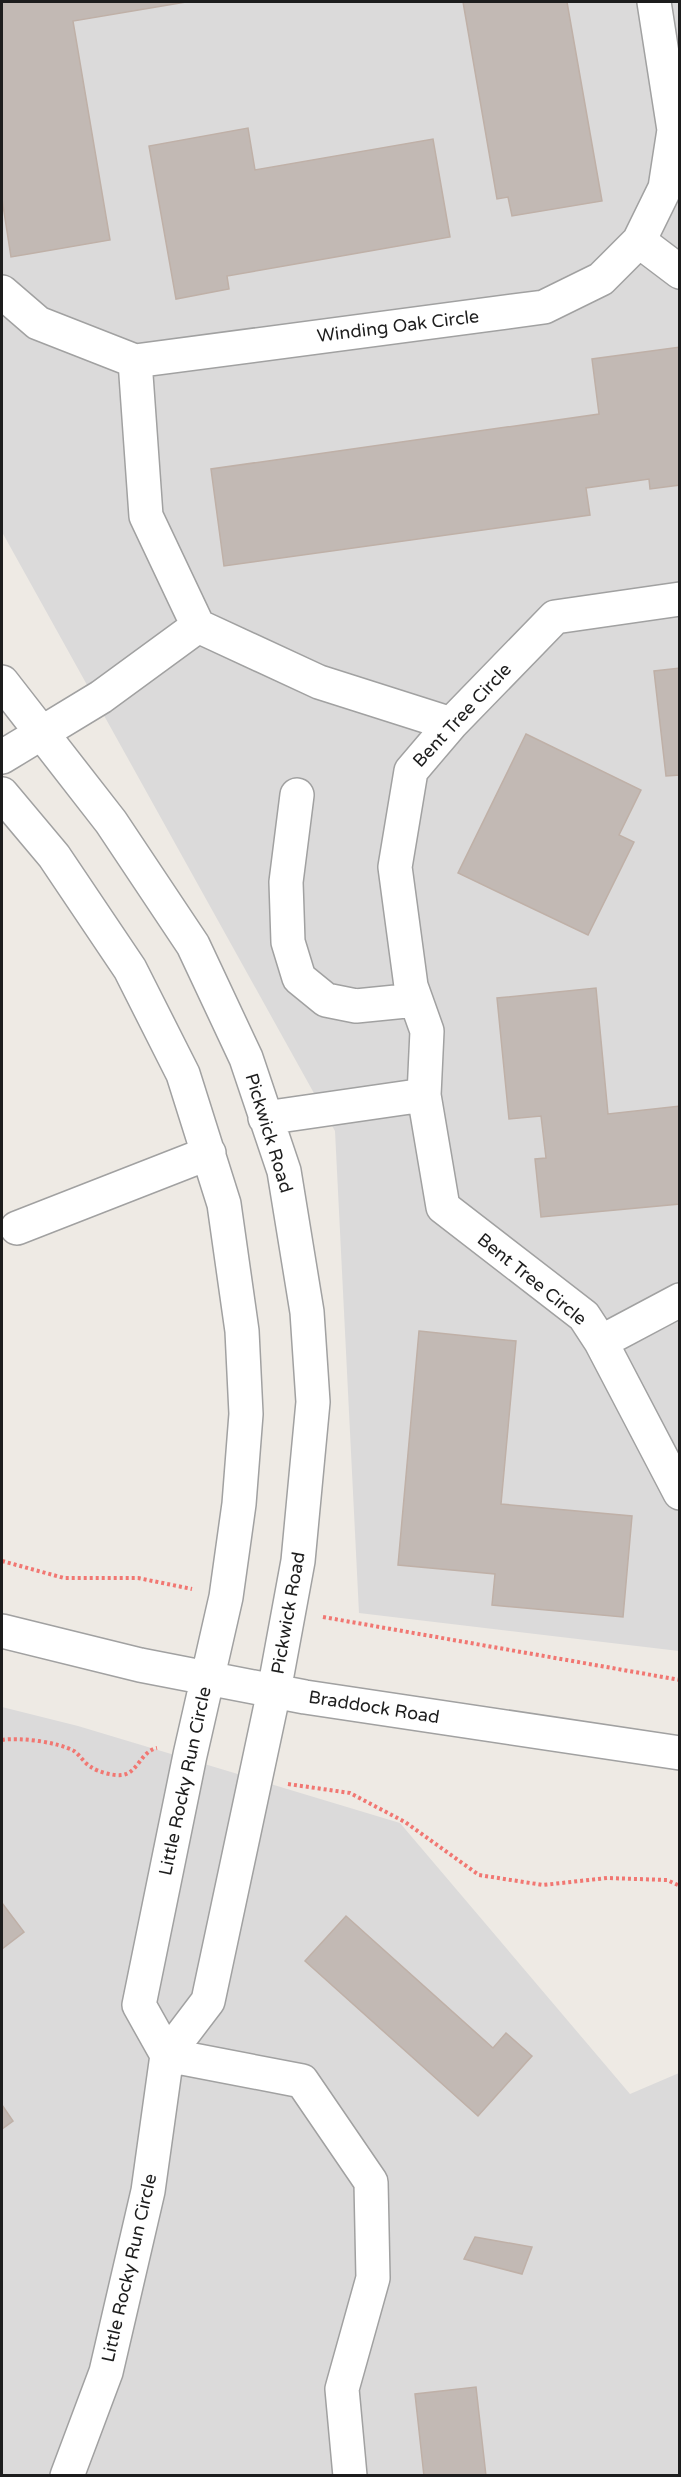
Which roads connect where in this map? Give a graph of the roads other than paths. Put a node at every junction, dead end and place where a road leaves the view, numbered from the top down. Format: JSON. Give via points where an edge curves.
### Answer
{"nodes":[{"id":1,"x":654,"y":2,"type":"edge"},
{"id":2,"x":639,"y":241,"type":"junction"},
{"id":3,"x":680,"y":272,"type":"edge"},
{"id":4,"x":2,"y":292,"type":"edge"},
{"id":5,"x":135,"y":361,"type":"junction"},
{"id":6,"x":680,"y":599,"type":"edge"},
{"id":7,"x":198,"y":626,"type":"junction"},
{"id":8,"x":2,"y":682,"type":"edge"},
{"id":9,"x":451,"y":724,"type":"junction"},
{"id":10,"x":40,"y":734,"type":"junction"},
{"id":11,"x":2,"y":757,"type":"edge"},
{"id":12,"x":2,"y":794,"type":"edge"},
{"id":13,"x":297,"y":795,"type":"dead end"},
{"id":14,"x":416,"y":1000,"type":"junction"},
{"id":15,"x":424,"y":1095,"type":"junction"},
{"id":16,"x":265,"y":1118,"type":"junction"},
{"id":17,"x":209,"y":1153,"type":"junction"},
{"id":18,"x":17,"y":1228,"type":"dead end"},
{"id":19,"x":680,"y":1300,"type":"edge"},
{"id":20,"x":601,"y":1342,"type":"junction"},
{"id":21,"x":680,"y":1493,"type":"edge"},
{"id":22,"x":2,"y":1631,"type":"edge"},
{"id":23,"x":207,"y":1678,"type":"junction"},
{"id":24,"x":274,"y":1691,"type":"junction"},
{"id":25,"x":680,"y":1753,"type":"edge"},
{"id":26,"x":167,"y":2055,"type":"junction"},
{"id":27,"x":67,"y":2475,"type":"edge"},
{"id":28,"x":350,"y":2475,"type":"edge"}],
"edges":[{"from":1,"to":2,"type":"street","name":"Winding Oak Circle","via":[[674,130],[665,188]]},
{"from":2,"to":3,"type":"street"},
{"from":2,"to":5,"type":"street","name":"Winding Oak Circle","via":[[601,279],[544,307]]},
{"from":4,"to":5,"type":"street","name":"Winding Oak Circle","via":[[38,323]]},
{"from":5,"to":7,"type":"street","via":[[146,516]]},
{"from":6,"to":9,"type":"street","name":"Bent Tree Circle","via":[[555,617]]},
{"from":7,"to":9,"type":"street","via":[[319,682]]},
{"from":7,"to":10,"type":"street","via":[[101,697]]},
{"from":8,"to":10,"type":"street","name":"Pickwick Road"},
{"from":9,"to":14,"type":"street","name":"Bent Tree Circle","via":[[411,771],[395,867]]},
{"from":10,"to":11,"type":"street"},
{"from":10,"to":16,"type":"street","name":"Pickwick Road","via":[[111,822],[193,945],[246,1058]]},
{"from":12,"to":17,"type":"street","via":[[54,856],[130,969],[183,1074]]},
{"from":13,"to":14,"type":"street","via":[[286,882],[288,942],[299,978],[326,1000],[356,1006]]},
{"from":14,"to":15,"type":"street","name":"Bent Tree Circle","via":[[428,1031]]},
{"from":15,"to":16,"type":"street"},
{"from":15,"to":20,"type":"street","name":"Bent Tree Circle","via":[[443,1207],[584,1316]]},
{"from":16,"to":24,"type":"street","name":"Pickwick Road","via":[[284,1172],[307,1312],[313,1402],[298,1561]]},
{"from":17,"to":18,"type":"street"},
{"from":17,"to":23,"type":"street","via":[[224,1204],[233,1260],[246,1414],[226,1597]]},
{"from":19,"to":20,"type":"street"},
{"from":20,"to":21,"type":"street","name":"Bent Tree Circle"},
{"from":22,"to":23,"type":"street","name":"Braddock Road"},
{"from":23,"to":24,"type":"street","name":"Braddock Road"},
{"from":23,"to":26,"type":"street","name":"Little Rocky Run Circle","via":[[139,2005]]},
{"from":24,"to":25,"type":"street","name":"Braddock Road"},
{"from":24,"to":26,"type":"street","name":"Little Rocky Run Circle","via":[[208,2001]]},
{"from":26,"to":27,"type":"street","name":"Little Rocky Run Circle","via":[[148,2191],[106,2372]]},
{"from":26,"to":28,"type":"street","via":[[302,2081],[371,2182],[373,2278],[342,2389]]}]}
